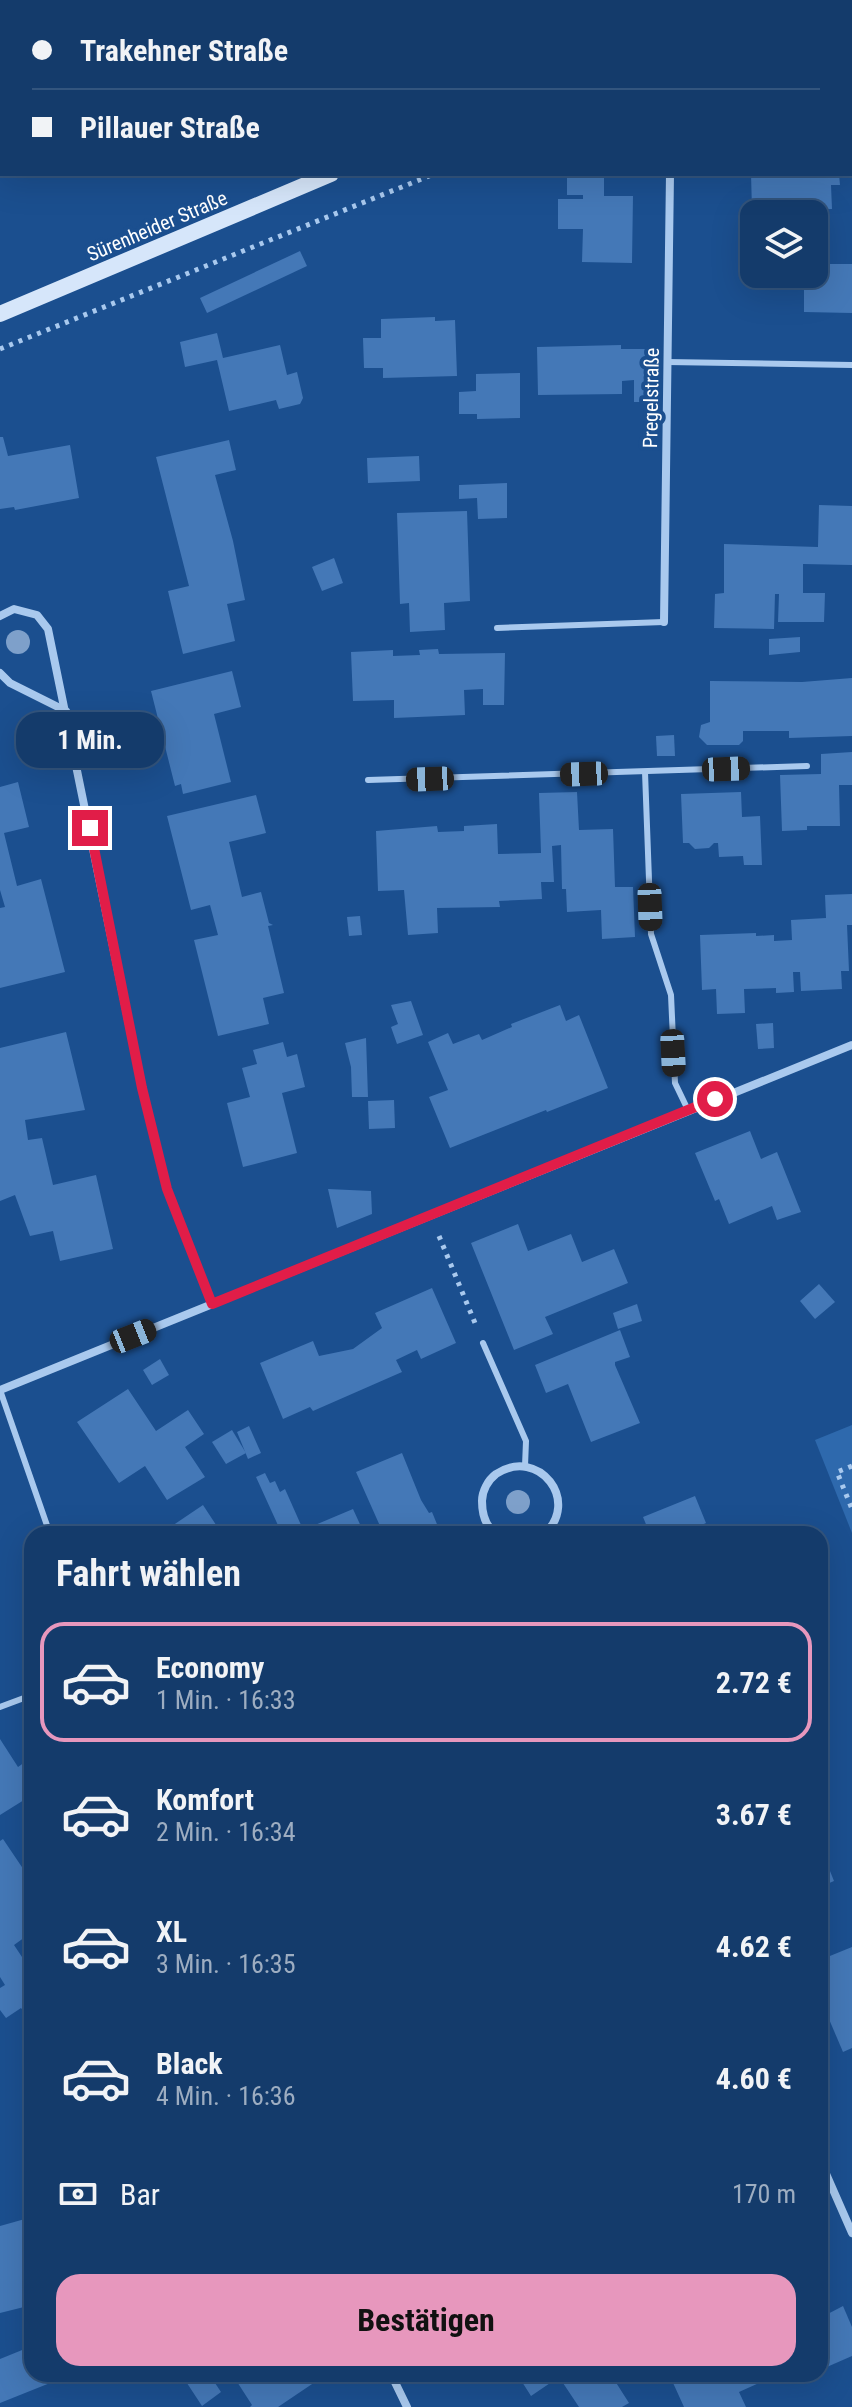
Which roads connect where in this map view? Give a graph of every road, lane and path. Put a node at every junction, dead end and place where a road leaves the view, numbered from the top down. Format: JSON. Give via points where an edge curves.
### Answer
{"nodes":[{"id":1,"x":326,"y":176,"type":"edge"},
{"id":2,"x":429,"y":176,"type":"edge"},
{"id":3,"x":670,"y":176,"type":"edge"},
{"id":4,"x":0,"y":314,"type":"edge"},
{"id":5,"x":0,"y":349,"type":"edge"},
{"id":6,"x":667,"y":362,"type":"junction"},
{"id":7,"x":852,"y":365,"type":"edge"},
{"id":8,"x":0,"y":616,"type":"edge"},
{"id":9,"x":664,"y":622,"type":"joint"},
{"id":10,"x":497,"y":628,"type":"dead end"},
{"id":11,"x":0,"y":673,"type":"edge"},
{"id":12,"x":66,"y":711,"type":"junction"},
{"id":13,"x":807,"y":766,"type":"dead end"},
{"id":14,"x":645,"y":772,"type":"junction"},
{"id":15,"x":368,"y":780,"type":"dead end"},
{"id":16,"x":852,"y":1045,"type":"edge"},
{"id":17,"x":688,"y":1110,"type":"junction"},
{"id":18,"x":430,"y":1214,"type":"junction"},
{"id":19,"x":212,"y":1304,"type":"junction"},
{"id":20,"x":483,"y":1343,"type":"joint"},
{"id":21,"x":0,"y":1390,"type":"edge"},
{"id":22,"x":525,"y":1466,"type":"junction"},
{"id":23,"x":852,"y":1466,"type":"edge"},
{"id":24,"x":852,"y":1509,"type":"edge"},
{"id":25,"x":47,"y":1526,"type":"edge"},
{"id":26,"x":489,"y":1526,"type":"edge"},
{"id":27,"x":552,"y":1526,"type":"edge"},
{"id":28,"x":24,"y":1698,"type":"edge"},
{"id":29,"x":0,"y":1707,"type":"edge"},
{"id":30,"x":828,"y":2178,"type":"edge"},
{"id":31,"x":852,"y":2233,"type":"edge"},
{"id":32,"x":395,"y":2382,"type":"edge"},
{"id":33,"x":407,"y":2407,"type":"edge"}],
"edges":[{"from":1,"to":4,"type":"main road","name":"Sürenheider Straße"},
{"from":2,"to":5,"type":"path"},
{"from":3,"to":6,"type":"street","name":"Pregelstraße"},
{"from":6,"to":7,"type":"lane"},
{"from":6,"to":9,"type":"street","name":"Pregelstraße"},
{"from":8,"to":12,"type":"street","via":[[14,609],[37,615],[48,629]]},
{"from":9,"to":10,"type":"lane"},
{"from":11,"to":12,"type":"street"},
{"from":12,"to":19,"type":"street","via":[[142,1088],[167,1189]]},
{"from":13,"to":14,"type":"lane"},
{"from":14,"to":15,"type":"lane"},
{"from":14,"to":17,"type":"lane","via":[[651,934],[671,995],[675,1083]]},
{"from":16,"to":17,"type":"street"},
{"from":17,"to":18,"type":"street"},
{"from":18,"to":19,"type":"street"},
{"from":18,"to":20,"type":"path"},
{"from":19,"to":21,"type":"street"},
{"from":20,"to":22,"type":"lane","via":[[526,1441]]},
{"from":21,"to":25,"type":"lane"},
{"from":22,"to":26,"type":"street","via":[[491,1477],[482,1494]]},
{"from":22,"to":27,"type":"street","via":[[544,1473],[556,1489],[558,1509]]},
{"from":23,"to":24,"type":"path","via":[[837,1472]]},
{"from":28,"to":29,"type":"lane"},
{"from":30,"to":31,"type":"street"},
{"from":32,"to":33,"type":"street"}]}
